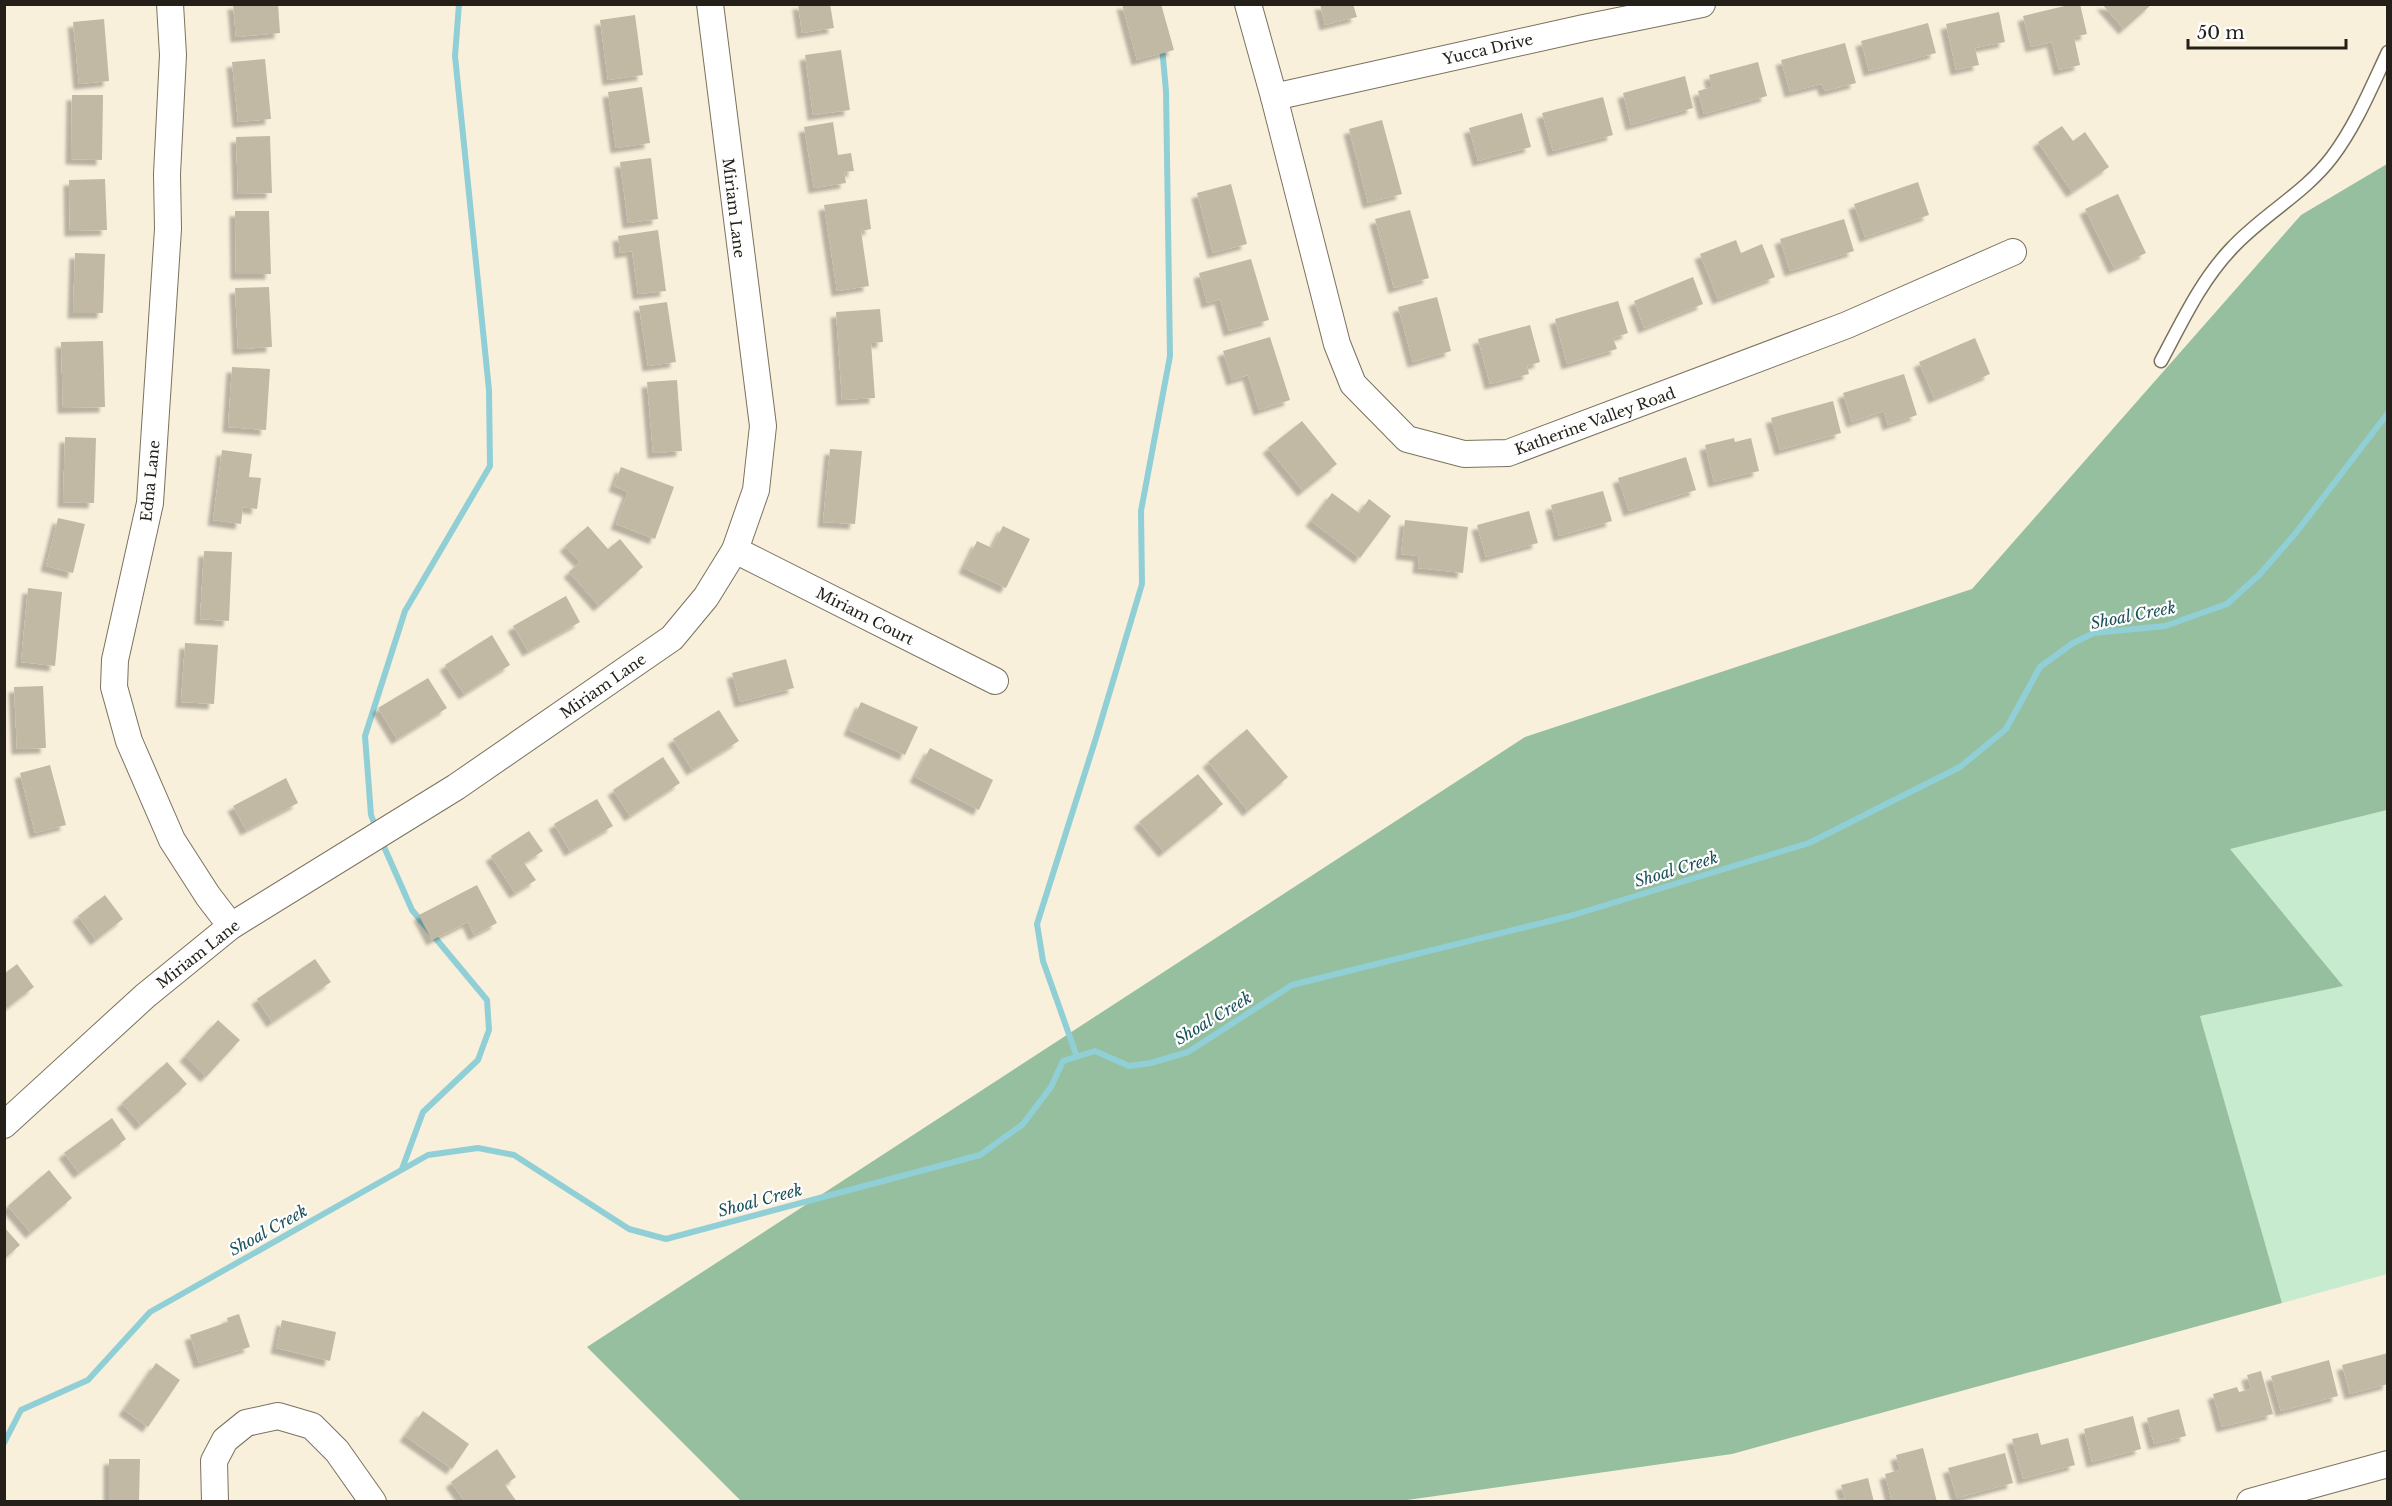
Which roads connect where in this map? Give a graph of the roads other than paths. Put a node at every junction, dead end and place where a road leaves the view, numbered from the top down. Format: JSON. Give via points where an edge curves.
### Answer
{"nodes":[{"id":1,"x":170,"y":4,"type":"edge"},
{"id":2,"x":710,"y":4,"type":"edge"},
{"id":3,"x":1248,"y":4,"type":"edge"},
{"id":4,"x":1702,"y":4,"type":"edge"},
{"id":5,"x":2388,"y":52,"type":"edge"},
{"id":6,"x":1274,"y":97,"type":"junction"},
{"id":7,"x":2013,"y":252,"type":"dead end"},
{"id":8,"x":2161,"y":362,"type":"dead end"},
{"id":9,"x":735,"y":550,"type":"junction"},
{"id":10,"x":996,"y":681,"type":"dead end"},
{"id":11,"x":231,"y":926,"type":"junction"},
{"id":12,"x":4,"y":1125,"type":"edge"},
{"id":13,"x":2388,"y":1464,"type":"edge"},
{"id":14,"x":215,"y":1502,"type":"edge"},
{"id":15,"x":374,"y":1502,"type":"edge"},
{"id":16,"x":2250,"y":1502,"type":"edge"}],
"edges":[{"from":1,"to":11,"type":"street","name":"Edna Lane","via":[[173,55],[168,229],[150,503],[115,660],[114,687],[129,741],[172,840]]},
{"from":2,"to":9,"type":"street","name":"Miriam Lane","via":[[762,426],[756,490]]},
{"from":3,"to":6,"type":"street","name":"Katherine Valley Road"},
{"from":4,"to":6,"type":"street","name":"Yucca Drive"},
{"from":5,"to":8,"type":"lane","via":[[2358,117],[2332,157],[2311,180],[2231,248],[2198,289]]},
{"from":6,"to":7,"type":"street","name":"Katherine Valley Road","via":[[1337,344],[1353,384],[1407,439],[1464,454],[1508,453],[1625,410],[1848,325]]},
{"from":9,"to":10,"type":"street","name":"Miriam Court"},
{"from":9,"to":11,"type":"street","name":"Miriam Lane","via":[[706,597],[672,638],[456,787]]},
{"from":11,"to":12,"type":"street","name":"Miriam Lane","via":[[145,996]]},
{"from":13,"to":16,"type":"street"},
{"from":14,"to":15,"type":"street","via":[[214,1461],[225,1440],[246,1423],[278,1416],[312,1426],[337,1451]]}]}
